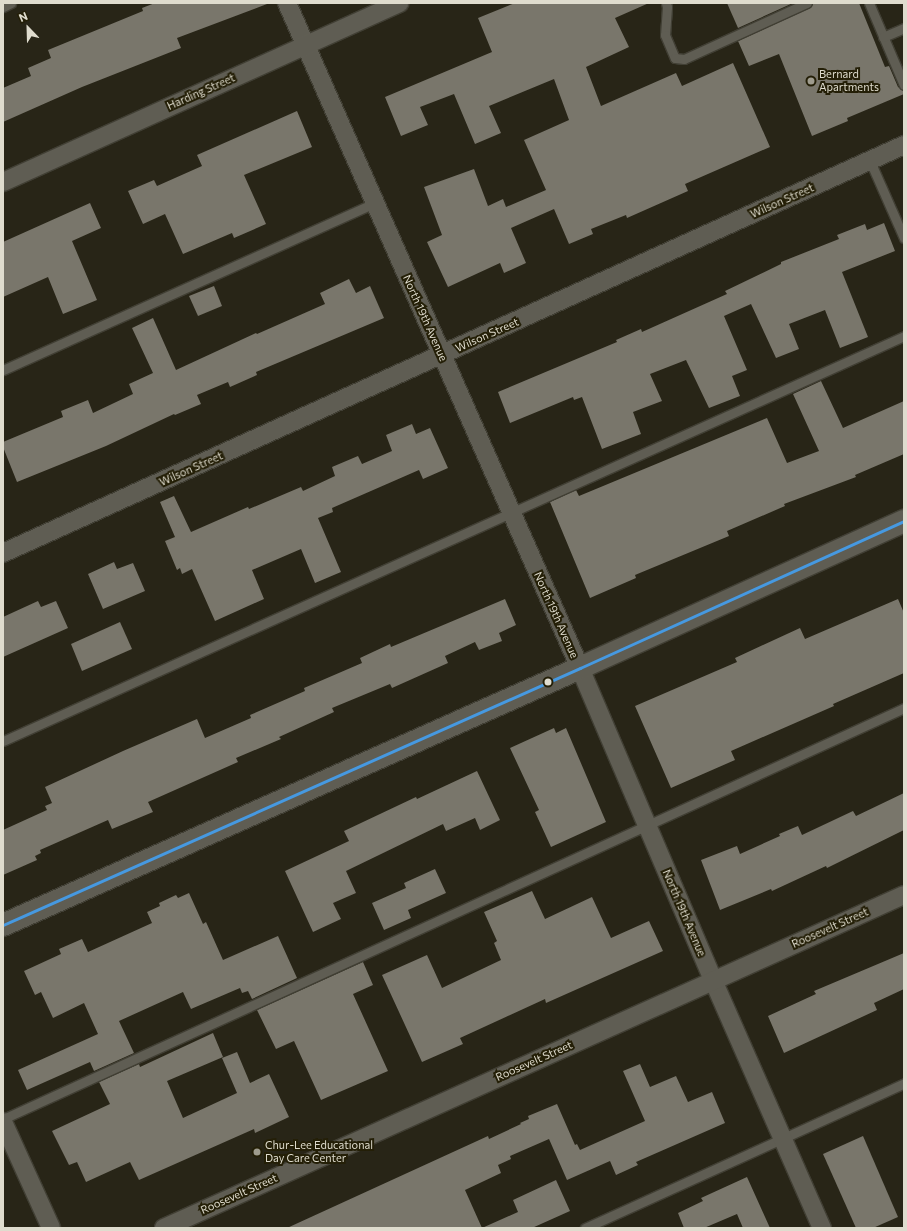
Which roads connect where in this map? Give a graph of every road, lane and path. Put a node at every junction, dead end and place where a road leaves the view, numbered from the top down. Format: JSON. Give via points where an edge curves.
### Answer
{"nodes":[{"id":1,"x":11,"y":3,"type":"edge"},
{"id":2,"x":287,"y":3,"type":"edge"},
{"id":3,"x":398,"y":3,"type":"edge"},
{"id":4,"x":666,"y":3,"type":"edge"},
{"id":5,"x":807,"y":3,"type":"edge"},
{"id":6,"x":869,"y":3,"type":"edge"},
{"id":7,"x":3,"y":7,"type":"edge"},
{"id":8,"x":904,"y":28,"type":"edge"},
{"id":9,"x":883,"y":37,"type":"junction"},
{"id":10,"x":305,"y":45,"type":"junction"},
{"id":11,"x":904,"y":85,"type":"edge"},
{"id":12,"x":904,"y":145,"type":"edge"},
{"id":13,"x":870,"y":161,"type":"junction"},
{"id":14,"x":3,"y":182,"type":"edge"},
{"id":15,"x":375,"y":203,"type":"junction"},
{"id":16,"x":904,"y":238,"type":"edge"},
{"id":17,"x":904,"y":336,"type":"edge"},
{"id":18,"x":442,"y":356,"type":"junction"},
{"id":19,"x":3,"y":370,"type":"edge"},
{"id":20,"x":511,"y":513,"type":"junction"},
{"id":21,"x":904,"y":521,"type":"edge"},
{"id":22,"x":3,"y":554,"type":"edge"},
{"id":23,"x":580,"y":668,"type":"junction"},
{"id":24,"x":904,"y":708,"type":"edge"},
{"id":25,"x":3,"y":741,"type":"edge"},
{"id":26,"x":647,"y":826,"type":"junction"},
{"id":27,"x":904,"y":895,"type":"edge"},
{"id":28,"x":3,"y":925,"type":"edge"},
{"id":29,"x":713,"y":980,"type":"junction"},
{"id":30,"x":904,"y":1083,"type":"edge"},
{"id":31,"x":3,"y":1119,"type":"edge"},
{"id":32,"x":3,"y":1122,"type":"edge"},
{"id":33,"x":783,"y":1139,"type":"junction"},
{"id":34,"x":51,"y":1228,"type":"edge"},
{"id":35,"x":164,"y":1228,"type":"edge"},
{"id":36,"x":585,"y":1228,"type":"edge"},
{"id":37,"x":822,"y":1228,"type":"edge"}],
"edges":[{"from":1,"to":7,"type":"lane"},
{"from":2,"to":10,"type":"street","name":"North 19th Avenue"},
{"from":3,"to":10,"type":"street","name":"Harding Street"},
{"from":4,"to":5,"type":"lane","via":[[665,35],[675,58],[684,59]]},
{"from":6,"to":9,"type":"lane"},
{"from":8,"to":9,"type":"lane"},
{"from":9,"to":11,"type":"lane"},
{"from":10,"to":14,"type":"street","name":"Harding Street"},
{"from":10,"to":15,"type":"street","name":"North 19th Avenue"},
{"from":12,"to":13,"type":"street","name":"Wilson Street"},
{"from":13,"to":16,"type":"lane"},
{"from":13,"to":18,"type":"street","name":"Wilson Street"},
{"from":15,"to":18,"type":"street","name":"North 19th Avenue"},
{"from":15,"to":19,"type":"lane"},
{"from":17,"to":20,"type":"lane"},
{"from":18,"to":20,"type":"street","name":"North 19th Avenue"},
{"from":18,"to":22,"type":"street","name":"Wilson Street"},
{"from":20,"to":23,"type":"street","name":"North 19th Avenue"},
{"from":20,"to":25,"type":"lane"},
{"from":21,"to":23,"type":"street"},
{"from":23,"to":26,"type":"street","name":"North 19th Avenue"},
{"from":23,"to":28,"type":"street"},
{"from":24,"to":26,"type":"lane"},
{"from":26,"to":29,"type":"street","name":"North 19th Avenue"},
{"from":26,"to":31,"type":"lane"},
{"from":27,"to":29,"type":"street","name":"Roosevelt Street"},
{"from":29,"to":33,"type":"street","name":"North 19th Avenue"},
{"from":29,"to":35,"type":"street","name":"Roosevelt Street"},
{"from":30,"to":33,"type":"lane"},
{"from":32,"to":34,"type":"street"},
{"from":33,"to":36,"type":"lane"},
{"from":33,"to":37,"type":"street","name":"North 19th Avenue"}]}
